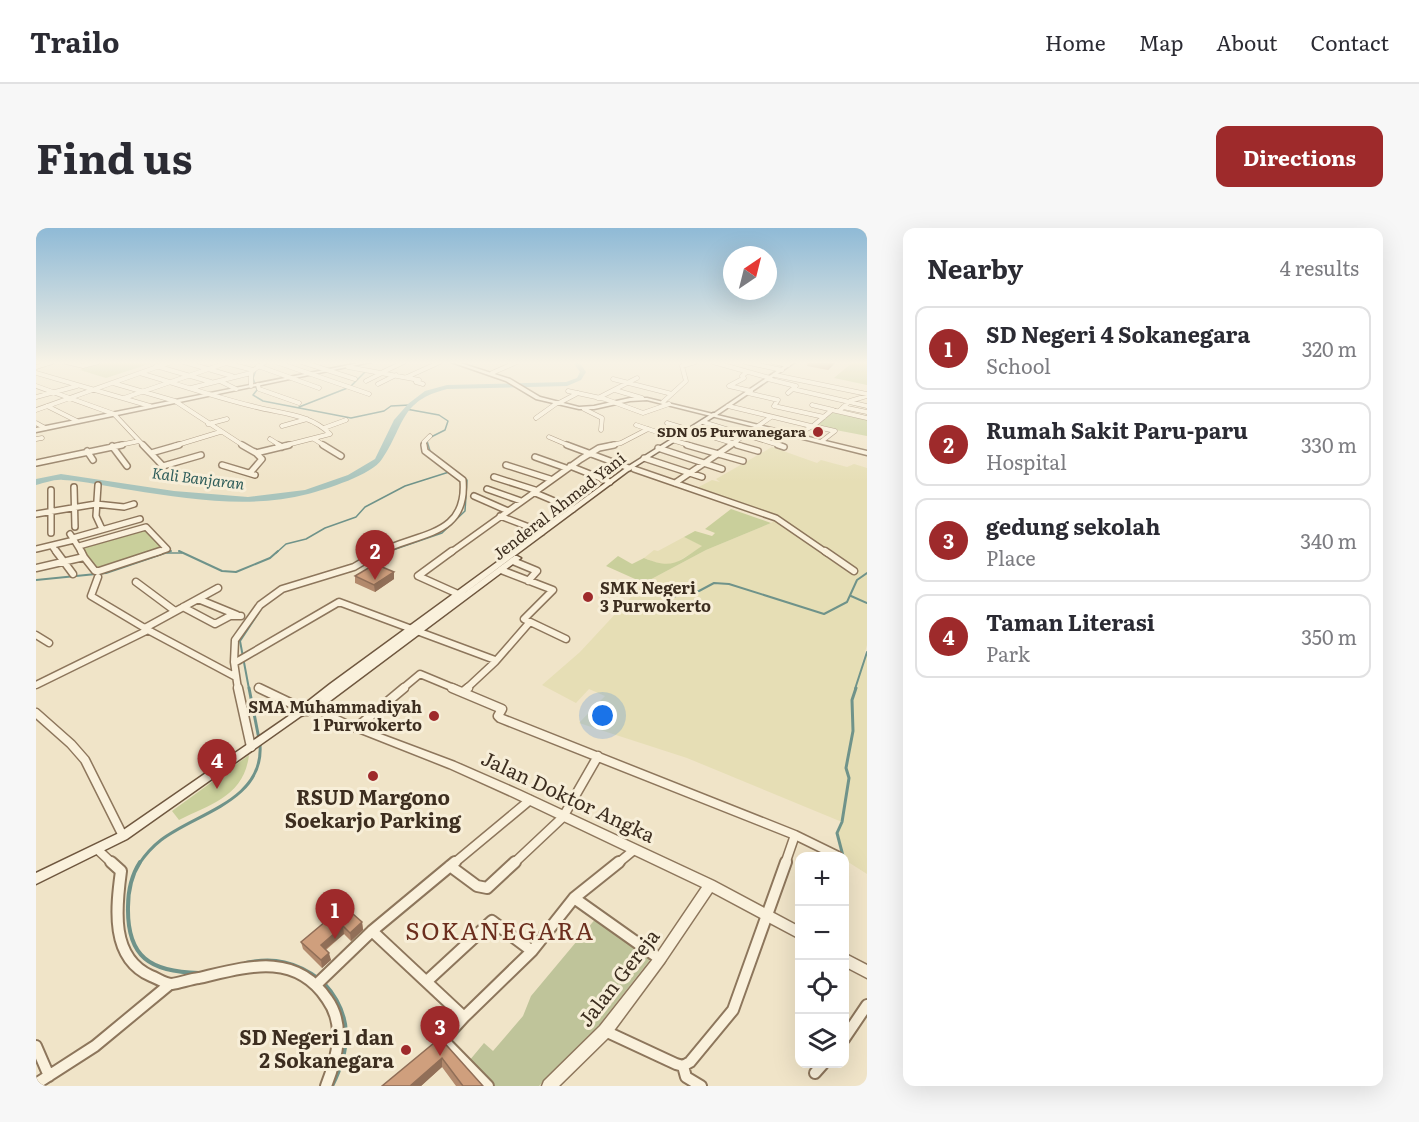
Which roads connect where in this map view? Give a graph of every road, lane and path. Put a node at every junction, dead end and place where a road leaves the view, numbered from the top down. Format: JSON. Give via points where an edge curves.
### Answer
{"nodes":[{"id":1,"x":49,"y":402,"type":"edge"},
{"id":2,"x":61,"y":402,"type":"edge"},
{"id":3,"x":83,"y":402,"type":"edge"},
{"id":4,"x":137,"y":402,"type":"edge"},
{"id":5,"x":174,"y":402,"type":"joint"},
{"id":6,"x":241,"y":402,"type":"edge"},
{"id":7,"x":554,"y":402,"type":"edge"},
{"id":8,"x":612,"y":402,"type":"joint"},
{"id":9,"x":663,"y":402,"type":"edge"},
{"id":10,"x":734,"y":402,"type":"edge"},
{"id":11,"x":776,"y":402,"type":"edge"},
{"id":12,"x":848,"y":402,"type":"joint"},
{"id":13,"x":558,"y":403,"type":"junction"},
{"id":14,"x":55,"y":404,"type":"junction"},
{"id":15,"x":669,"y":404,"type":"junction"},
{"id":16,"x":812,"y":405,"type":"dead end"},
{"id":17,"x":47,"y":406,"type":"junction"},
{"id":18,"x":150,"y":406,"type":"junction"},
{"id":19,"x":728,"y":406,"type":"junction"},
{"id":20,"x":867,"y":406,"type":"edge"},
{"id":21,"x":584,"y":409,"type":"junction"},
{"id":22,"x":838,"y":409,"type":"junction"},
{"id":23,"x":36,"y":410,"type":"edge"},
{"id":24,"x":867,"y":412,"type":"edge"},
{"id":25,"x":590,"y":413,"type":"junction"},
{"id":26,"x":114,"y":414,"type":"junction"},
{"id":27,"x":715,"y":414,"type":"junction"},
{"id":28,"x":584,"y":416,"type":"dead end"},
{"id":29,"x":600,"y":417,"type":"junction"},
{"id":30,"x":609,"y":417,"type":"dead end"},
{"id":31,"x":771,"y":417,"type":"junction"},
{"id":32,"x":824,"y":417,"type":"junction"},
{"id":33,"x":536,"y":418,"type":"dead end"},
{"id":34,"x":867,"y":418,"type":"edge"},
{"id":35,"x":227,"y":419,"type":"dead end"},
{"id":36,"x":307,"y":419,"type":"junction"},
{"id":37,"x":346,"y":420,"type":"dead end"},
{"id":38,"x":77,"y":421,"type":"junction"},
{"id":39,"x":704,"y":422,"type":"junction"},
{"id":40,"x":36,"y":423,"type":"edge"},
{"id":41,"x":667,"y":423,"type":"dead end"},
{"id":42,"x":208,"y":424,"type":"junction"},
{"id":43,"x":636,"y":425,"type":"dead end"},
{"id":44,"x":760,"y":425,"type":"junction"},
{"id":45,"x":282,"y":426,"type":"dead end"},
{"id":46,"x":812,"y":426,"type":"junction"},
{"id":47,"x":45,"y":428,"type":"junction"},
{"id":48,"x":324,"y":428,"type":"junction"},
{"id":49,"x":648,"y":429,"type":"junction"},
{"id":50,"x":36,"y":430,"type":"edge"},
{"id":51,"x":601,"y":430,"type":"dead end"},
{"id":52,"x":688,"y":431,"type":"junction"},
{"id":53,"x":220,"y":432,"type":"junction"},
{"id":54,"x":747,"y":434,"type":"junction"},
{"id":55,"x":797,"y":434,"type":"junction"},
{"id":56,"x":430,"y":436,"type":"dead end"},
{"id":57,"x":549,"y":437,"type":"dead end"},
{"id":58,"x":270,"y":439,"type":"dead end"},
{"id":59,"x":314,"y":439,"type":"junction"},
{"id":60,"x":674,"y":439,"type":"junction"},
{"id":61,"x":139,"y":441,"type":"junction"},
{"id":62,"x":822,"y":441,"type":"junction"},
{"id":63,"x":732,"y":444,"type":"junction"},
{"id":64,"x":112,"y":446,"type":"junction"},
{"id":65,"x":282,"y":447,"type":"junction"},
{"id":66,"x":784,"y":447,"type":"dead end"},
{"id":67,"x":65,"y":448,"type":"dead end"},
{"id":68,"x":658,"y":448,"type":"junction"},
{"id":69,"x":87,"y":451,"type":"junction"},
{"id":70,"x":758,"y":451,"type":"dead end"},
{"id":71,"x":254,"y":452,"type":"junction"},
{"id":72,"x":152,"y":453,"type":"junction"},
{"id":73,"x":590,"y":453,"type":"junction"},
{"id":74,"x":867,"y":453,"type":"edge"},
{"id":75,"x":719,"y":454,"type":"junction"},
{"id":76,"x":69,"y":455,"type":"junction"},
{"id":77,"x":201,"y":455,"type":"dead end"},
{"id":78,"x":341,"y":456,"type":"dead end"},
{"id":79,"x":535,"y":457,"type":"dead end"},
{"id":80,"x":93,"y":460,"type":"dead end"},
{"id":81,"x":743,"y":460,"type":"dead end"},
{"id":82,"x":36,"y":463,"type":"edge"},
{"id":83,"x":637,"y":464,"type":"junction"},
{"id":84,"x":705,"y":464,"type":"junction"},
{"id":85,"x":222,"y":465,"type":"dead end"},
{"id":86,"x":506,"y":465,"type":"dead end"},
{"id":87,"x":127,"y":466,"type":"dead end"},
{"id":88,"x":163,"y":466,"type":"junction"},
{"id":89,"x":568,"y":467,"type":"junction"},
{"id":90,"x":722,"y":469,"type":"dead end"},
{"id":91,"x":455,"y":473,"type":"joint"},
{"id":92,"x":690,"y":473,"type":"junction"},
{"id":93,"x":163,"y":474,"type":"dead end"},
{"id":94,"x":494,"y":477,"type":"dead end"},
{"id":95,"x":702,"y":477,"type":"dead end"},
{"id":96,"x":550,"y":479,"type":"junction"},
{"id":97,"x":610,"y":482,"type":"junction"},
{"id":98,"x":675,"y":483,"type":"junction"},
{"id":99,"x":98,"y":485,"type":"dead end"},
{"id":100,"x":74,"y":487,"type":"dead end"},
{"id":101,"x":487,"y":489,"type":"dead end"},
{"id":102,"x":51,"y":490,"type":"dead end"},
{"id":103,"x":534,"y":491,"type":"junction"},
{"id":104,"x":474,"y":496,"type":"dead end"},
{"id":105,"x":521,"y":501,"type":"junction"},
{"id":106,"x":96,"y":504,"type":"junction"},
{"id":107,"x":135,"y":504,"type":"dead end"},
{"id":108,"x":75,"y":507,"type":"junction"},
{"id":109,"x":573,"y":509,"type":"junction"},
{"id":110,"x":51,"y":511,"type":"junction"},
{"id":111,"x":508,"y":511,"type":"junction"},
{"id":112,"x":36,"y":514,"type":"edge"},
{"id":113,"x":500,"y":516,"type":"junction"},
{"id":114,"x":140,"y":519,"type":"dead end"},
{"id":115,"x":75,"y":527,"type":"dead end"},
{"id":116,"x":102,"y":529,"type":"junction"},
{"id":117,"x":542,"y":532,"type":"junction"},
{"id":118,"x":51,"y":533,"type":"dead end"},
{"id":119,"x":72,"y":538,"type":"junction"},
{"id":120,"x":52,"y":546,"type":"junction"},
{"id":121,"x":79,"y":546,"type":"junction"},
{"id":122,"x":36,"y":549,"type":"edge"},
{"id":123,"x":84,"y":557,"type":"junction"},
{"id":124,"x":515,"y":557,"type":"junction"},
{"id":125,"x":63,"y":562,"type":"junction"},
{"id":126,"x":36,"y":568,"type":"edge"},
{"id":127,"x":501,"y":570,"type":"junction"},
{"id":128,"x":854,"y":571,"type":"dead end"},
{"id":129,"x":73,"y":574,"type":"dead end"},
{"id":130,"x":98,"y":577,"type":"dead end"},
{"id":131,"x":528,"y":581,"type":"junction"},
{"id":132,"x":136,"y":582,"type":"dead end"},
{"id":133,"x":218,"y":588,"type":"dead end"},
{"id":134,"x":471,"y":588,"type":"junction"},
{"id":135,"x":458,"y":594,"type":"junction"},
{"id":136,"x":198,"y":598,"type":"junction"},
{"id":137,"x":183,"y":607,"type":"junction"},
{"id":138,"x":175,"y":611,"type":"junction"},
{"id":139,"x":241,"y":616,"type":"junction"},
{"id":140,"x":250,"y":617,"type":"junction"},
{"id":141,"x":529,"y":623,"type":"junction"},
{"id":142,"x":147,"y":629,"type":"junction"},
{"id":143,"x":416,"y":630,"type":"junction"},
{"id":144,"x":36,"y":635,"type":"edge"},
{"id":145,"x":566,"y":639,"type":"dead end"},
{"id":146,"x":49,"y":643,"type":"dead end"},
{"id":147,"x":241,"y":659,"type":"junction"},
{"id":148,"x":495,"y":660,"type":"junction"},
{"id":149,"x":237,"y":677,"type":"junction"},
{"id":150,"x":36,"y":685,"type":"edge"},
{"id":151,"x":259,"y":688,"type":"dead end"},
{"id":152,"x":463,"y":692,"type":"junction"},
{"id":153,"x":306,"y":710,"type":"junction"},
{"id":154,"x":36,"y":713,"type":"edge"},
{"id":155,"x":356,"y":728,"type":"junction"},
{"id":156,"x":252,"y":746,"type":"junction"},
{"id":157,"x":598,"y":756,"type":"junction"},
{"id":158,"x":530,"y":800,"type":"junction"},
{"id":159,"x":563,"y":817,"type":"junction"},
{"id":160,"x":123,"y":836,"type":"junction"},
{"id":161,"x":795,"y":836,"type":"junction"},
{"id":162,"x":98,"y":850,"type":"junction"},
{"id":163,"x":634,"y":850,"type":"junction"},
{"id":164,"x":829,"y":852,"type":"edge"},
{"id":165,"x":450,"y":866,"type":"junction"},
{"id":166,"x":36,"y":879,"type":"edge"},
{"id":167,"x":710,"y":885,"type":"junction"},
{"id":168,"x":574,"y":898,"type":"junction"},
{"id":169,"x":769,"y":916,"type":"junction"},
{"id":170,"x":372,"y":931,"type":"junction"},
{"id":171,"x":795,"y":931,"type":"edge"},
{"id":172,"x":532,"y":951,"type":"junction"},
{"id":173,"x":660,"y":959,"type":"junction"},
{"id":174,"x":846,"y":960,"type":"edge"},
{"id":175,"x":867,"y":972,"type":"edge"},
{"id":176,"x":321,"y":979,"type":"junction"},
{"id":177,"x":427,"y":981,"type":"junction"},
{"id":178,"x":170,"y":984,"type":"junction"},
{"id":179,"x":867,"y":1005,"type":"edge"},
{"id":180,"x":464,"y":1017,"type":"junction"},
{"id":181,"x":605,"y":1031,"type":"junction"},
{"id":182,"x":849,"y":1032,"type":"edge"},
{"id":183,"x":36,"y":1046,"type":"edge"},
{"id":184,"x":683,"y":1066,"type":"junction"},
{"id":185,"x":49,"y":1076,"type":"junction"},
{"id":186,"x":328,"y":1081,"type":"edge"},
{"id":187,"x":36,"y":1084,"type":"edge"},
{"id":188,"x":488,"y":1086,"type":"edge"},
{"id":189,"x":549,"y":1086,"type":"edge"},
{"id":190,"x":702,"y":1086,"type":"edge"}],
"edges":[{"from":1,"to":14,"type":"street"},
{"from":2,"to":14,"type":"street"},
{"from":3,"to":26,"type":"street"},
{"from":4,"to":18,"type":"street"},
{"from":5,"to":18,"type":"street"},
{"from":5,"to":42,"type":"street"},
{"from":6,"to":36,"type":"street"},
{"from":7,"to":13,"type":"street"},
{"from":8,"to":15,"type":"street","via":[[645,413]]},
{"from":8,"to":21,"type":"street"},
{"from":9,"to":15,"type":"street"},
{"from":10,"to":19,"type":"street"},
{"from":11,"to":32,"type":"street","via":[[774,406]]},
{"from":12,"to":20,"type":"street"},
{"from":12,"to":22,"type":"street"},
{"from":13,"to":21,"type":"street"},
{"from":13,"to":33,"type":"street"},
{"from":14,"to":17,"type":"street"},
{"from":15,"to":27,"type":"street"},
{"from":16,"to":22,"type":"street"},
{"from":17,"to":23,"type":"street"},
{"from":17,"to":38,"type":"street"},
{"from":18,"to":26,"type":"street"},
{"from":19,"to":27,"type":"street"},
{"from":19,"to":31,"type":"street"},
{"from":21,"to":25,"type":"street"},
{"from":22,"to":24,"type":"street"},
{"from":22,"to":32,"type":"street"},
{"from":22,"to":34,"type":"street"},
{"from":25,"to":28,"type":"street"},
{"from":25,"to":29,"type":"street"},
{"from":26,"to":38,"type":"street"},
{"from":26,"to":61,"type":"street"},
{"from":27,"to":39,"type":"main road"},
{"from":27,"to":44,"type":"street"},
{"from":29,"to":30,"type":"street"},
{"from":29,"to":51,"type":"street"},
{"from":31,"to":44,"type":"street"},
{"from":31,"to":46,"type":"street"},
{"from":32,"to":46,"type":"street"},
{"from":35,"to":42,"type":"street"},
{"from":36,"to":45,"type":"street"},
{"from":36,"to":48,"type":"street"},
{"from":37,"to":48,"type":"street"},
{"from":38,"to":47,"type":"street"},
{"from":39,"to":52,"type":"main road"},
{"from":39,"to":54,"type":"street"},
{"from":40,"to":47,"type":"street"},
{"from":41,"to":52,"type":"street"},
{"from":42,"to":53,"type":"street"},
{"from":43,"to":49,"type":"street"},
{"from":44,"to":54,"type":"street"},
{"from":44,"to":55,"type":"street"},
{"from":46,"to":55,"type":"street"},
{"from":46,"to":62,"type":"street","via":[[836,430]]},
{"from":47,"to":50,"type":"street"},
{"from":48,"to":59,"type":"street","via":[[329,434]]},
{"from":49,"to":60,"type":"street"},
{"from":49,"to":73,"type":"street"},
{"from":52,"to":60,"type":"main road"},
{"from":52,"to":63,"type":"street"},
{"from":53,"to":71,"type":"street"},
{"from":53,"to":72,"type":"street"},
{"from":54,"to":63,"type":"street"},
{"from":54,"to":66,"type":"street"},
{"from":55,"to":62,"type":"street"},
{"from":56,"to":91,"type":"street","via":[[424,442],[425,451]]},
{"from":57,"to":73,"type":"street"},
{"from":58,"to":65,"type":"street"},
{"from":59,"to":65,"type":"street"},
{"from":59,"to":78,"type":"street"},
{"from":60,"to":68,"type":"main road"},
{"from":60,"to":75,"type":"street"},
{"from":61,"to":64,"type":"street"},
{"from":61,"to":72,"type":"street"},
{"from":62,"to":74,"type":"street"},
{"from":63,"to":70,"type":"street"},
{"from":63,"to":75,"type":"street"},
{"from":64,"to":69,"type":"street"},
{"from":64,"to":87,"type":"street"},
{"from":65,"to":71,"type":"street"},
{"from":67,"to":76,"type":"street"},
{"from":68,"to":83,"type":"main road"},
{"from":68,"to":84,"type":"street"},
{"from":69,"to":76,"type":"street"},
{"from":69,"to":80,"type":"street"},
{"from":71,"to":85,"type":"street","via":[[262,459],[253,474]]},
{"from":72,"to":88,"type":"street"},
{"from":73,"to":83,"type":"street"},
{"from":73,"to":89,"type":"street"},
{"from":75,"to":81,"type":"street"},
{"from":75,"to":84,"type":"street"},
{"from":76,"to":82,"type":"street"},
{"from":77,"to":88,"type":"street"},
{"from":79,"to":89,"type":"street"},
{"from":83,"to":92,"type":"street"},
{"from":83,"to":97,"type":"main road","name":"Jenderal Ahmad Yani"},
{"from":83,"to":98,"type":"street"},
{"from":83,"to":124,"type":"main road","name":"Jenderal Ahmad Yani"},
{"from":84,"to":90,"type":"street"},
{"from":84,"to":92,"type":"street"},
{"from":86,"to":96,"type":"street"},
{"from":88,"to":93,"type":"street"},
{"from":89,"to":96,"type":"street"},
{"from":89,"to":97,"type":"street"},
{"from":91,"to":140,"type":"street","via":[[464,483],[464,503],[460,513],[442,529],[382,551],[350,568],[283,588],[264,598]]},
{"from":92,"to":95,"type":"street"},
{"from":92,"to":98,"type":"street"},
{"from":94,"to":103,"type":"street"},
{"from":96,"to":103,"type":"street"},
{"from":97,"to":109,"type":"main road","name":"Jenderal Ahmad Yani"},
{"from":98,"to":128,"type":"street","via":[[776,518]]},
{"from":99,"to":106,"type":"street"},
{"from":100,"to":108,"type":"street"},
{"from":101,"to":105,"type":"street"},
{"from":102,"to":110,"type":"street"},
{"from":103,"to":105,"type":"street"},
{"from":103,"to":109,"type":"street"},
{"from":104,"to":111,"type":"street"},
{"from":105,"to":111,"type":"street"},
{"from":106,"to":107,"type":"street"},
{"from":106,"to":108,"type":"street"},
{"from":106,"to":116,"type":"street"},
{"from":108,"to":110,"type":"street"},
{"from":108,"to":115,"type":"street"},
{"from":109,"to":117,"type":"main road","name":"Jenderal Ahmad Yani"},
{"from":110,"to":112,"type":"street"},
{"from":110,"to":118,"type":"street"},
{"from":111,"to":113,"type":"street"},
{"from":113,"to":117,"type":"street"},
{"from":113,"to":135,"type":"street","via":[[418,576]]},
{"from":114,"to":116,"type":"street"},
{"from":116,"to":119,"type":"street"},
{"from":117,"to":124,"type":"main road","name":"Jenderal Ahmad Yani"},
{"from":119,"to":120,"type":"street"},
{"from":119,"to":121,"type":"street"},
{"from":120,"to":122,"type":"street"},
{"from":120,"to":125,"type":"street"},
{"from":121,"to":123,"type":"street"},
{"from":121,"to":123,"type":"street","via":[[146,527],[167,549],[99,571]]},
{"from":123,"to":125,"type":"street"},
{"from":124,"to":127,"type":"main road","name":"Jenderal Ahmad Yani"},
{"from":124,"to":131,"type":"street","via":[[537,571]]},
{"from":124,"to":134,"type":"main road","name":"Jenderal Ahmad Yani"},
{"from":125,"to":126,"type":"street"},
{"from":125,"to":129,"type":"street"},
{"from":127,"to":131,"type":"street"},
{"from":127,"to":134,"type":"main road","name":"Jenderal Ahmad Yani"},
{"from":130,"to":142,"type":"street","via":[[91,596]]},
{"from":131,"to":141,"type":"street","via":[[553,590],[524,620]]},
{"from":132,"to":138,"type":"street"},
{"from":133,"to":136,"type":"street"},
{"from":134,"to":135,"type":"main road","name":"Jenderal Ahmad Yani"},
{"from":134,"to":143,"type":"main road","name":"Jenderal Ahmad Yani"},
{"from":135,"to":143,"type":"main road","name":"Jenderal Ahmad Yani"},
{"from":136,"to":137,"type":"street"},
{"from":136,"to":139,"type":"street"},
{"from":137,"to":138,"type":"street"},
{"from":137,"to":139,"type":"street","via":[[215,624],[230,616]]},
{"from":138,"to":142,"type":"street"},
{"from":139,"to":140,"type":"street"},
{"from":140,"to":147,"type":"street","via":[[236,637],[234,652]]},
{"from":141,"to":145,"type":"street"},
{"from":141,"to":148,"type":"street"},
{"from":142,"to":149,"type":"street"},
{"from":142,"to":150,"type":"street"},
{"from":143,"to":147,"type":"street","via":[[339,602]]},
{"from":143,"to":148,"type":"street"},
{"from":143,"to":153,"type":"main road","name":"Jenderal Ahmad Yani"},
{"from":144,"to":146,"type":"street"},
{"from":147,"to":149,"type":"street"},
{"from":148,"to":152,"type":"street"},
{"from":149,"to":156,"type":"street"},
{"from":151,"to":153,"type":"street"},
{"from":152,"to":155,"type":"street","via":[[419,674]]},
{"from":152,"to":157,"type":"street","via":[[502,709],[500,718]]},
{"from":153,"to":155,"type":"street","name":"Jalan Doktor Angka"},
{"from":153,"to":156,"type":"main road","name":"Jenderal Ahmad Yani"},
{"from":154,"to":160,"type":"street","via":[[85,760]]},
{"from":155,"to":158,"type":"street","name":"Jalan Doktor Angka"},
{"from":156,"to":160,"type":"main road","name":"Jenderal Ahmad Yani"},
{"from":157,"to":159,"type":"street"},
{"from":157,"to":161,"type":"street"},
{"from":158,"to":159,"type":"street","name":"Jalan Doktor Angka"},
{"from":158,"to":165,"type":"street"},
{"from":159,"to":163,"type":"street","name":"Jalan Doktor Angka"},
{"from":159,"to":165,"type":"street","via":[[484,889]]},
{"from":160,"to":162,"type":"main road","name":"Jenderal Ahmad Yani"},
{"from":161,"to":164,"type":"street"},
{"from":161,"to":169,"type":"street"},
{"from":162,"to":166,"type":"main road","name":"Jenderal Ahmad Yani"},
{"from":162,"to":178,"type":"street","via":[[121,871],[116,910],[121,946],[140,971]]},
{"from":163,"to":167,"type":"street","name":"Jalan Doktor Angka"},
{"from":163,"to":168,"type":"street"},
{"from":165,"to":170,"type":"street"},
{"from":167,"to":169,"type":"street","name":"Jalan Doktor Angka"},
{"from":167,"to":173,"type":"street","name":"Jalan Gereja"},
{"from":168,"to":172,"type":"street"},
{"from":168,"to":173,"type":"street"},
{"from":169,"to":171,"type":"street","name":"Jalan Doktor Angka"},
{"from":169,"to":184,"type":"street","via":[[733,1010]]},
{"from":170,"to":176,"type":"street"},
{"from":170,"to":177,"type":"street"},
{"from":172,"to":177,"type":"street","via":[[492,921]]},
{"from":172,"to":180,"type":"street"},
{"from":173,"to":181,"type":"street","name":"Jalan Gereja"},
{"from":174,"to":175,"type":"street"},
{"from":176,"to":178,"type":"street","via":[[268,964]]},
{"from":176,"to":186,"type":"street","via":[[338,1034],[336,1058]]},
{"from":177,"to":180,"type":"street"},
{"from":178,"to":185,"type":"street","via":[[95,1046]]},
{"from":179,"to":182,"type":"street"},
{"from":180,"to":188,"type":"street","via":[[443,1040]]},
{"from":181,"to":184,"type":"street"},
{"from":181,"to":189,"type":"street","name":"Jalan Gereja"},
{"from":183,"to":185,"type":"street"},
{"from":184,"to":190,"type":"street","via":[[686,1077]]},
{"from":185,"to":187,"type":"street"}]}
